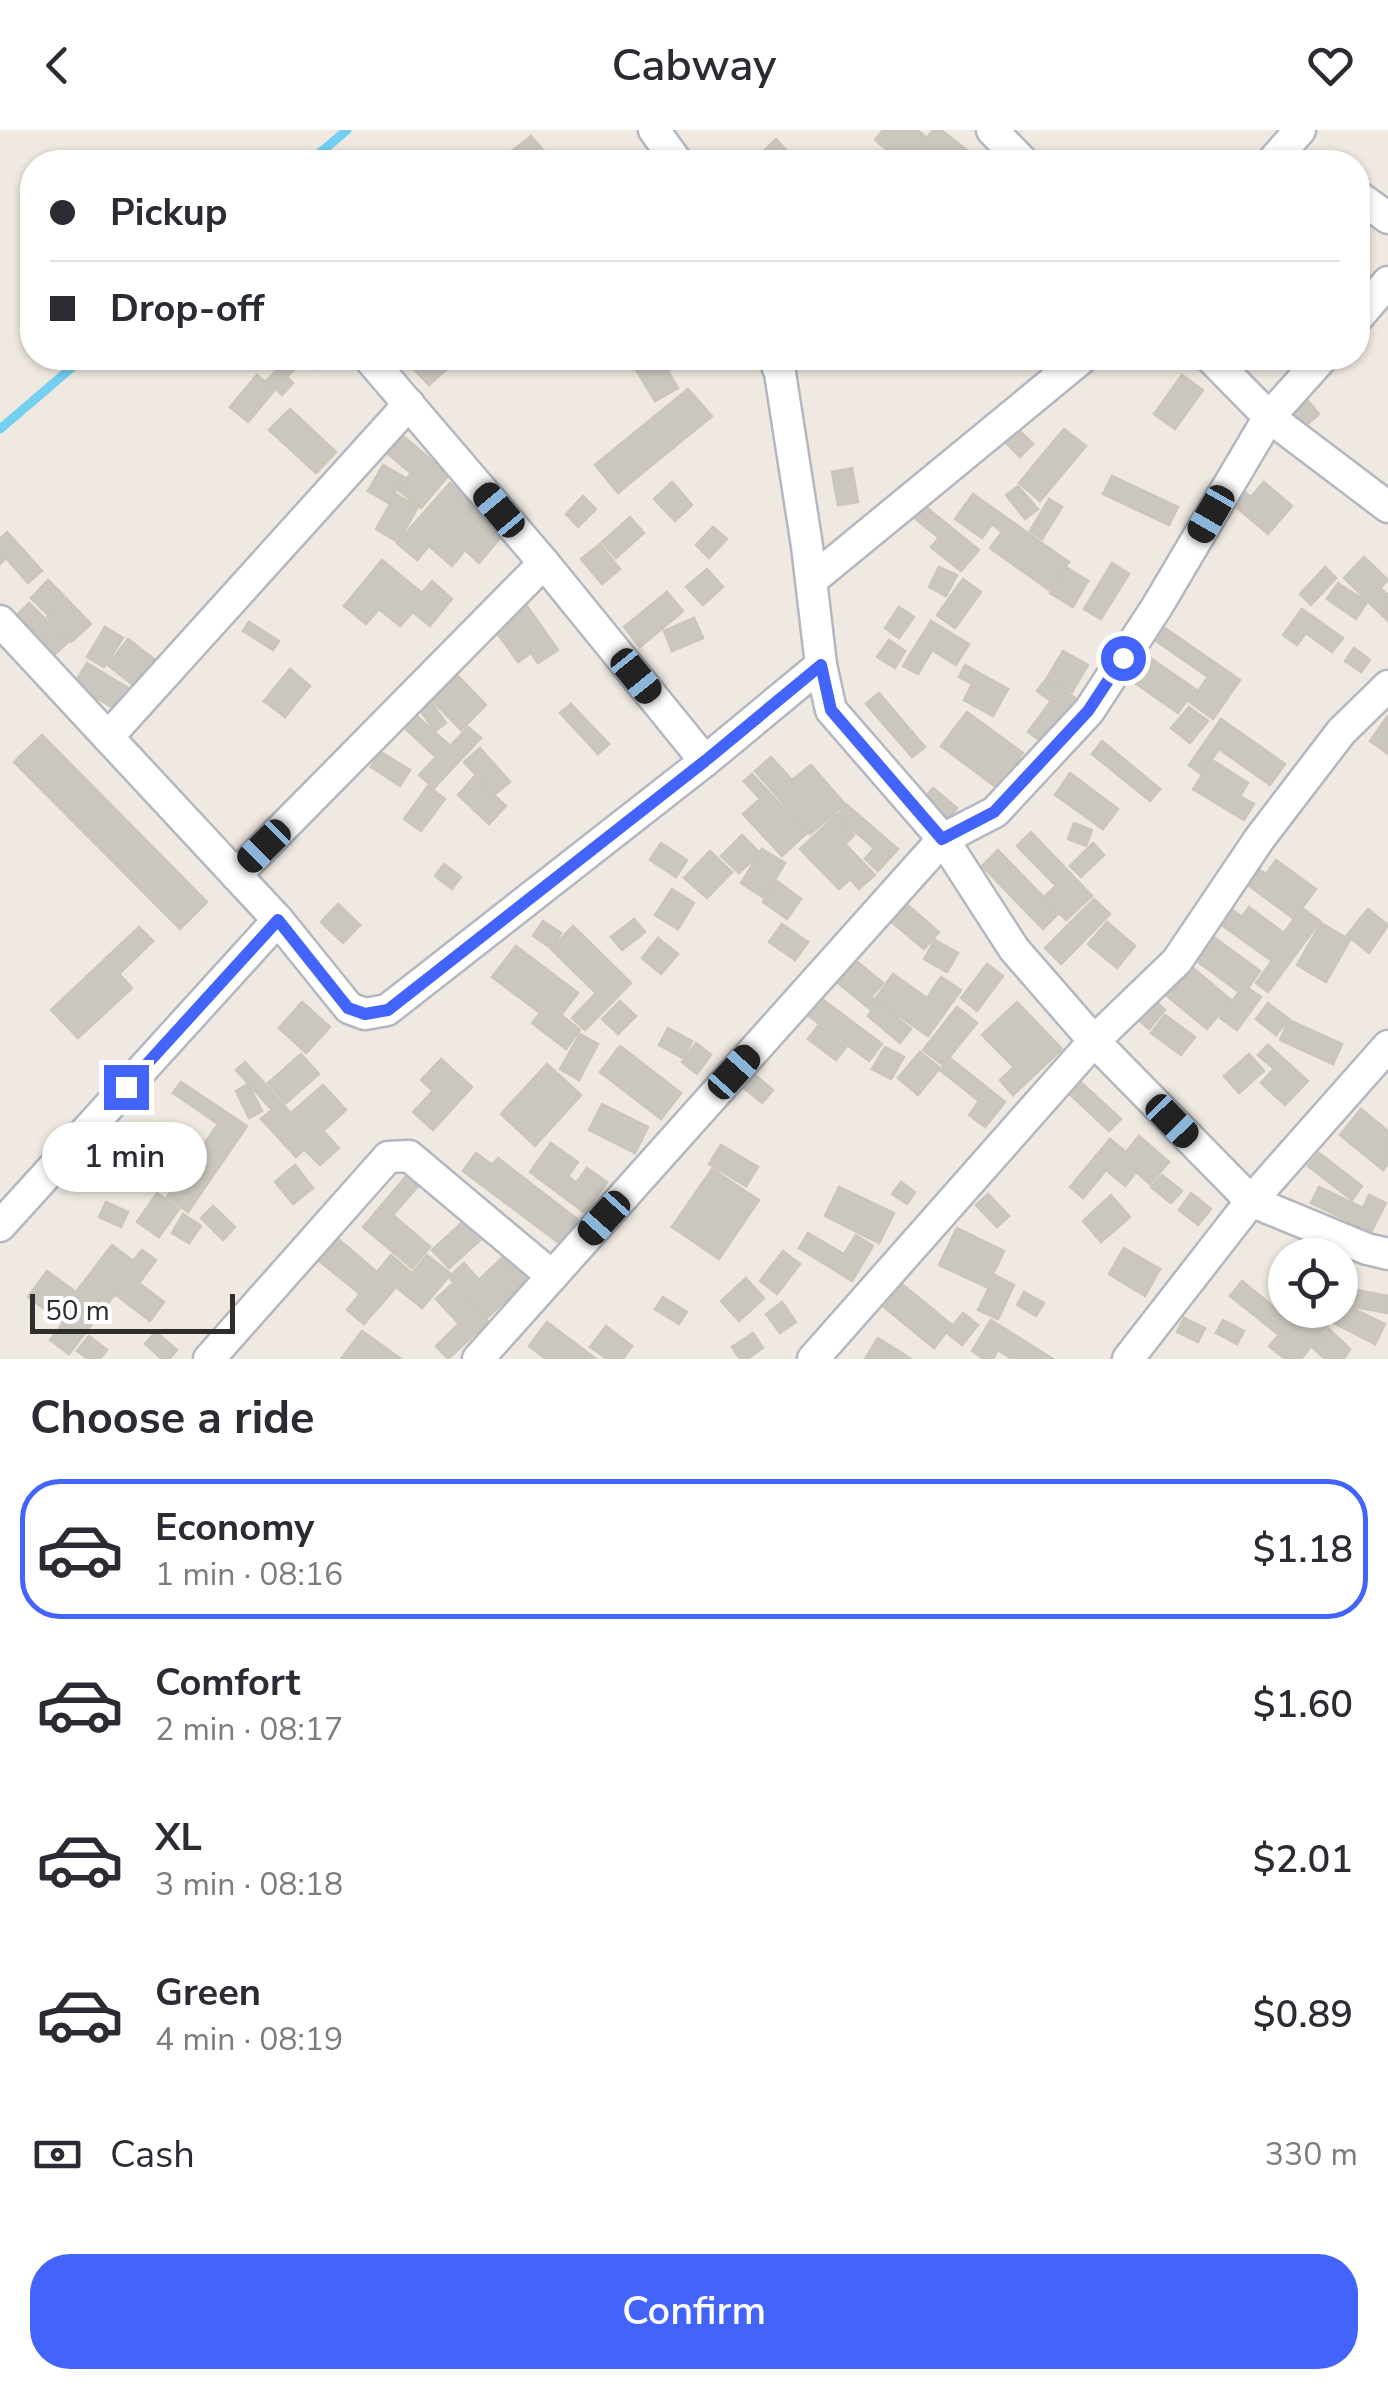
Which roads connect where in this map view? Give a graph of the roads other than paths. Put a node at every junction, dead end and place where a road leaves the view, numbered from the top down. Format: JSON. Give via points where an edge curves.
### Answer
{"nodes":[{"id":1,"x":992,"y":130,"type":"edge"},
{"id":2,"x":1011,"y":150,"type":"edge"},
{"id":3,"x":1388,"y":282,"type":"edge"},
{"id":4,"x":1370,"y":303,"type":"edge"},
{"id":5,"x":379,"y":370,"type":"edge"},
{"id":6,"x":779,"y":370,"type":"edge"},
{"id":7,"x":1067,"y":370,"type":"edge"},
{"id":8,"x":1223,"y":370,"type":"edge"},
{"id":9,"x":1311,"y":370,"type":"edge"},
{"id":10,"x":409,"y":404,"type":"junction"},
{"id":11,"x":1269,"y":418,"type":"junction"},
{"id":12,"x":1388,"y":507,"type":"edge"},
{"id":13,"x":544,"y":563,"type":"junction"},
{"id":14,"x":812,"y":580,"type":"junction"},
{"id":15,"x":0,"y":621,"type":"edge"},
{"id":16,"x":821,"y":665,"type":"junction"},
{"id":17,"x":1388,"y":686,"type":"edge"},
{"id":18,"x":108,"y":737,"type":"junction"},
{"id":19,"x":705,"y":761,"type":"junction"},
{"id":20,"x":942,"y":839,"type":"junction"},
{"id":21,"x":236,"y":874,"type":"junction"},
{"id":22,"x":278,"y":920,"type":"junction"},
{"id":23,"x":1094,"y":1041,"type":"junction"},
{"id":24,"x":1388,"y":1046,"type":"edge"},
{"id":25,"x":1251,"y":1201,"type":"junction"},
{"id":26,"x":0,"y":1226,"type":"edge"},
{"id":27,"x":1388,"y":1254,"type":"edge"},
{"id":28,"x":552,"y":1276,"type":"junction"},
{"id":29,"x":214,"y":1358,"type":"edge"},
{"id":30,"x":478,"y":1359,"type":"edge"},
{"id":31,"x":813,"y":1359,"type":"edge"},
{"id":32,"x":1128,"y":1359,"type":"edge"}],
"edges":[{"from":1,"to":2,"type":"street"},
{"from":3,"to":4,"type":"street"},
{"from":5,"to":10,"type":"street"},
{"from":6,"to":14,"type":"street"},
{"from":7,"to":14,"type":"street"},
{"from":8,"to":11,"type":"street"},
{"from":9,"to":11,"type":"street"},
{"from":10,"to":13,"type":"street"},
{"from":10,"to":18,"type":"street"},
{"from":11,"to":12,"type":"street"},
{"from":11,"to":20,"type":"street","via":[[1088,711],[994,812]]},
{"from":13,"to":19,"type":"street"},
{"from":13,"to":21,"type":"street"},
{"from":14,"to":16,"type":"street"},
{"from":15,"to":18,"type":"street"},
{"from":16,"to":19,"type":"street"},
{"from":16,"to":20,"type":"street","via":[[831,710]]},
{"from":17,"to":23,"type":"street","via":[[1330,747],[1260,838],[1178,961]]},
{"from":18,"to":21,"type":"street"},
{"from":19,"to":22,"type":"street","via":[[388,1010],[365,1014],[348,1008]]},
{"from":20,"to":23,"type":"street","via":[[1014,949]]},
{"from":20,"to":28,"type":"street"},
{"from":21,"to":22,"type":"street"},
{"from":22,"to":26,"type":"street"},
{"from":23,"to":25,"type":"street"},
{"from":23,"to":31,"type":"street"},
{"from":24,"to":25,"type":"street"},
{"from":25,"to":27,"type":"street"},
{"from":25,"to":32,"type":"street"},
{"from":28,"to":29,"type":"street","via":[[409,1156],[396,1154]]},
{"from":28,"to":30,"type":"street"}]}
